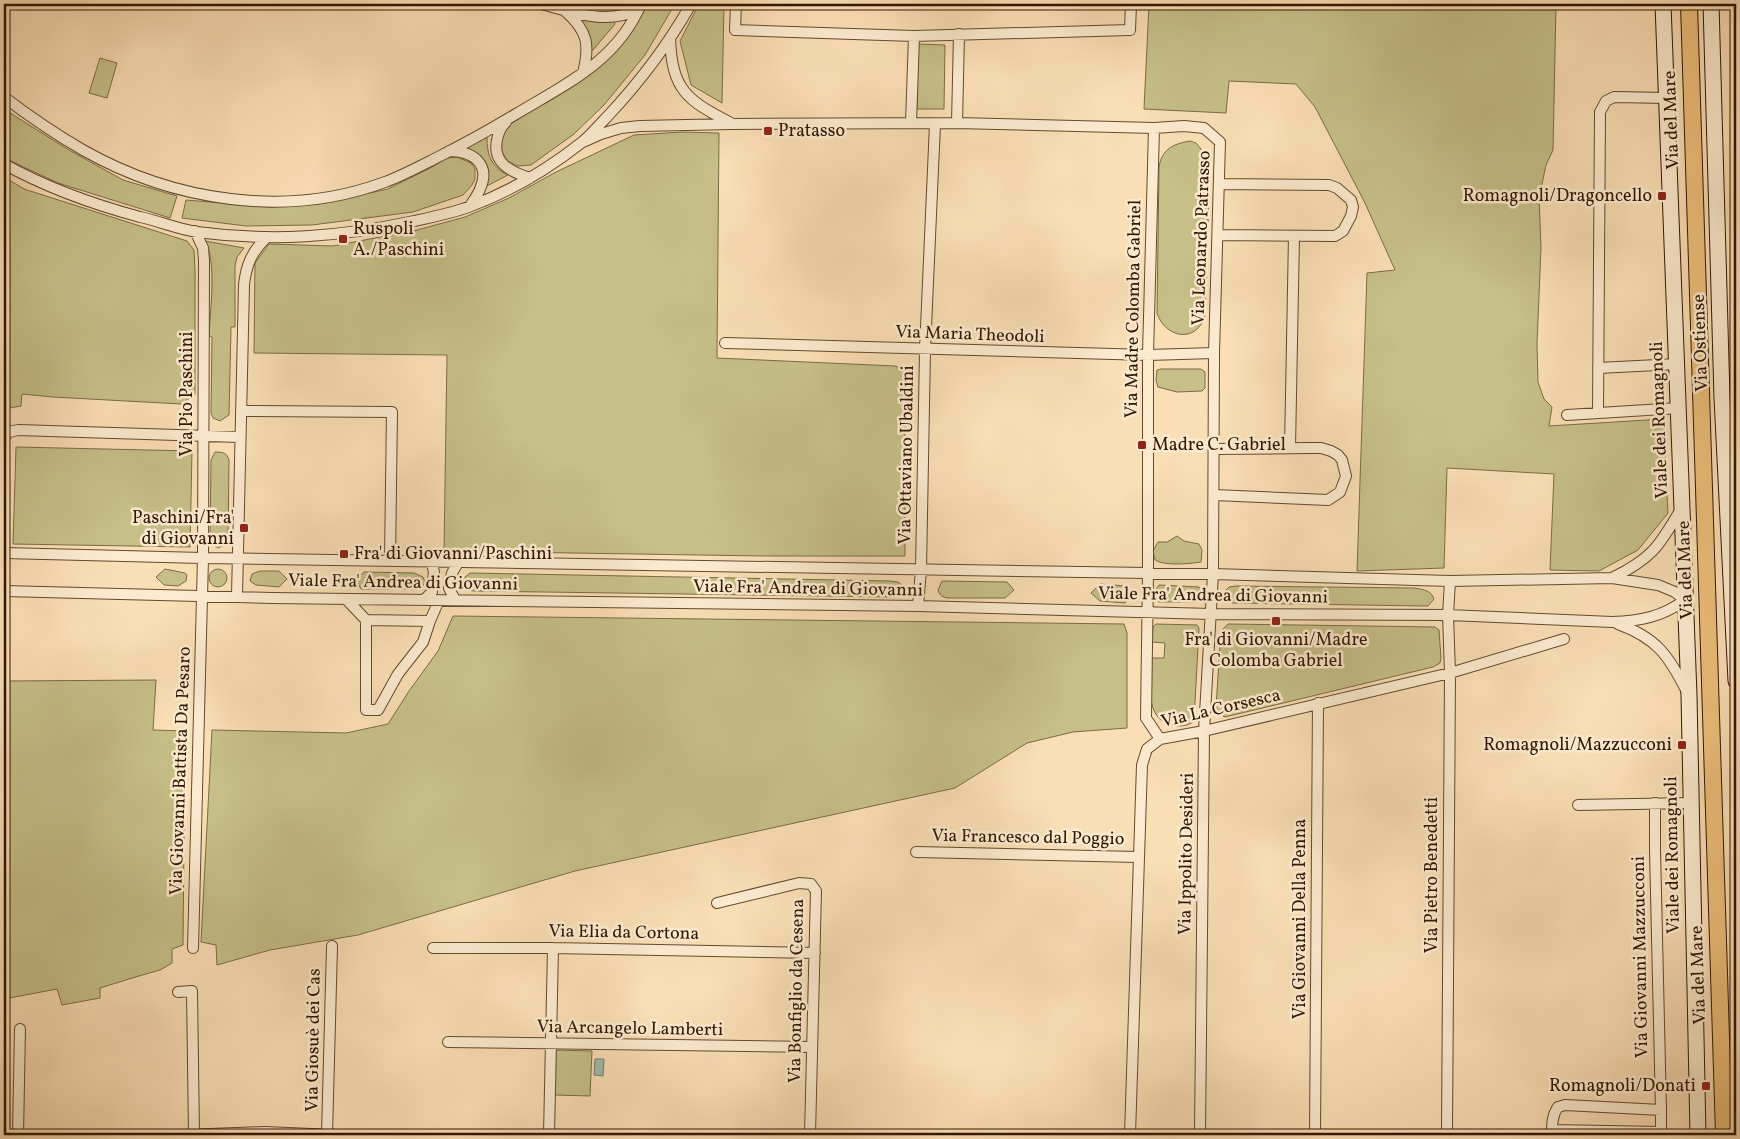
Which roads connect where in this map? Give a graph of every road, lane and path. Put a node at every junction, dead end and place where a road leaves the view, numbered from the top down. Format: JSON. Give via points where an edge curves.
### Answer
{"nodes":[{"id":1,"x":541,"y":4,"type":"edge"},
{"id":2,"x":691,"y":4,"type":"edge"},
{"id":3,"x":736,"y":4,"type":"edge"},
{"id":4,"x":1131,"y":4,"type":"edge"},
{"id":5,"x":1663,"y":4,"type":"edge"},
{"id":6,"x":1689,"y":4,"type":"edge"},
{"id":7,"x":1711,"y":4,"type":"edge"},
{"id":8,"x":640,"y":7,"type":"edge"},
{"id":9,"x":562,"y":9,"type":"junction"},
{"id":10,"x":959,"y":34,"type":"junction"},
{"id":11,"x":914,"y":36,"type":"junction"},
{"id":12,"x":670,"y":38,"type":"junction"},
{"id":13,"x":583,"y":73,"type":"junction"},
{"id":14,"x":4,"y":98,"type":"edge"},
{"id":15,"x":1667,"y":98,"type":"junction"},
{"id":16,"x":510,"y":118,"type":"junction"},
{"id":17,"x":911,"y":123,"type":"junction"},
{"id":18,"x":957,"y":123,"type":"junction"},
{"id":19,"x":732,"y":124,"type":"junction"},
{"id":20,"x":935,"y":124,"type":"junction"},
{"id":21,"x":1154,"y":128,"type":"junction"},
{"id":22,"x":582,"y":142,"type":"junction"},
{"id":23,"x":449,"y":151,"type":"junction"},
{"id":24,"x":4,"y":164,"type":"edge"},
{"id":25,"x":530,"y":178,"type":"junction"},
{"id":26,"x":1220,"y":184,"type":"junction"},
{"id":27,"x":470,"y":206,"type":"junction"},
{"id":28,"x":195,"y":232,"type":"junction"},
{"id":29,"x":1218,"y":235,"type":"junction"},
{"id":30,"x":1294,"y":236,"type":"junction"},
{"id":31,"x":267,"y":237,"type":"junction"},
{"id":32,"x":725,"y":343,"type":"dead end"},
{"id":33,"x":925,"y":350,"type":"junction"},
{"id":34,"x":1214,"y":353,"type":"junction"},
{"id":35,"x":1148,"y":356,"type":"junction"},
{"id":36,"x":1677,"y":364,"type":"junction"},
{"id":37,"x":1598,"y":368,"type":"junction"},
{"id":38,"x":1679,"y":408,"type":"junction"},
{"id":39,"x":240,"y":411,"type":"junction"},
{"id":40,"x":1598,"y":414,"type":"junction"},
{"id":41,"x":1567,"y":415,"type":"dead end"},
{"id":42,"x":203,"y":436,"type":"junction"},
{"id":43,"x":240,"y":437,"type":"junction"},
{"id":44,"x":4,"y":438,"type":"edge"},
{"id":45,"x":1290,"y":448,"type":"junction"},
{"id":46,"x":1214,"y":449,"type":"junction"},
{"id":47,"x":1214,"y":495,"type":"junction"},
{"id":48,"x":1682,"y":506,"type":"junction"},
{"id":49,"x":4,"y":553,"type":"edge"},
{"id":50,"x":238,"y":557,"type":"junction"},
{"id":51,"x":203,"y":558,"type":"junction"},
{"id":52,"x":390,"y":560,"type":"junction"},
{"id":53,"x":431,"y":561,"type":"junction"},
{"id":54,"x":459,"y":561,"type":"junction"},
{"id":55,"x":921,"y":570,"type":"junction"},
{"id":56,"x":1148,"y":573,"type":"junction"},
{"id":57,"x":1213,"y":574,"type":"junction"},
{"id":58,"x":1612,"y":578,"type":"junction"},
{"id":59,"x":1450,"y":581,"type":"junction"},
{"id":60,"x":4,"y":591,"type":"edge"},
{"id":61,"x":203,"y":595,"type":"junction"},
{"id":62,"x":237,"y":596,"type":"junction"},
{"id":63,"x":346,"y":599,"type":"junction"},
{"id":64,"x":424,"y":600,"type":"junction"},
{"id":65,"x":439,"y":600,"type":"junction"},
{"id":66,"x":455,"y":600,"type":"junction"},
{"id":67,"x":1685,"y":600,"type":"junction"},
{"id":68,"x":918,"y":606,"type":"junction"},
{"id":69,"x":1147,"y":611,"type":"junction"},
{"id":70,"x":1212,"y":614,"type":"junction"},
{"id":71,"x":1448,"y":616,"type":"junction"},
{"id":72,"x":366,"y":620,"type":"junction"},
{"id":73,"x":430,"y":621,"type":"junction"},
{"id":74,"x":1612,"y":622,"type":"junction"},
{"id":75,"x":1564,"y":639,"type":"dead end"},
{"id":76,"x":1450,"y":673,"type":"junction"},
{"id":77,"x":1736,"y":681,"type":"edge"},
{"id":78,"x":1689,"y":695,"type":"junction"},
{"id":79,"x":1318,"y":703,"type":"junction"},
{"id":80,"x":1204,"y":731,"type":"junction"},
{"id":81,"x":1160,"y":738,"type":"junction"},
{"id":82,"x":1655,"y":803,"type":"junction"},
{"id":83,"x":1691,"y":803,"type":"junction"},
{"id":84,"x":1578,"y":805,"type":"dead end"},
{"id":85,"x":916,"y":852,"type":"dead end"},
{"id":86,"x":1138,"y":857,"type":"junction"},
{"id":87,"x":717,"y":903,"type":"dead end"},
{"id":88,"x":332,"y":946,"type":"dead end"},
{"id":89,"x":193,"y":948,"type":"dead end"},
{"id":90,"x":433,"y":948,"type":"dead end"},
{"id":91,"x":553,"y":948,"type":"junction"},
{"id":92,"x":815,"y":953,"type":"junction"},
{"id":93,"x":178,"y":992,"type":"dead end"},
{"id":94,"x":20,"y":1028,"type":"dead end"},
{"id":95,"x":448,"y":1042,"type":"dead end"},
{"id":96,"x":551,"y":1044,"type":"junction"},
{"id":97,"x":812,"y":1047,"type":"junction"},
{"id":98,"x":1661,"y":1110,"type":"junction"},
{"id":99,"x":1552,"y":1132,"type":"edge"},
{"id":100,"x":265,"y":1133,"type":"edge"},
{"id":101,"x":18,"y":1135,"type":"edge"},
{"id":102,"x":183,"y":1135,"type":"edge"},
{"id":103,"x":194,"y":1135,"type":"edge"},
{"id":104,"x":327,"y":1135,"type":"edge"},
{"id":105,"x":335,"y":1135,"type":"edge"},
{"id":106,"x":549,"y":1135,"type":"edge"},
{"id":107,"x":810,"y":1135,"type":"edge"},
{"id":108,"x":1130,"y":1135,"type":"edge"},
{"id":109,"x":1200,"y":1135,"type":"edge"},
{"id":110,"x":1315,"y":1135,"type":"edge"},
{"id":111,"x":1447,"y":1135,"type":"edge"},
{"id":112,"x":1698,"y":1135,"type":"edge"},
{"id":113,"x":1724,"y":1135,"type":"edge"}],
"edges":[{"from":1,"to":9,"type":"street"},
{"from":2,"to":12,"type":"street"},
{"from":3,"to":11,"type":"street","via":[[736,30]]},
{"from":4,"to":10,"type":"street","via":[[1130,30]]},
{"from":5,"to":15,"type":"main road","name":"Viale dei Romagnoli"},
{"from":6,"to":113,"type":"main road","name":"Via del Mare"},
{"from":7,"to":77,"type":"main road","name":"Via Ostiense","via":[[1722,398]]},
{"from":8,"to":9,"type":"street","via":[[614,18]]},
{"from":8,"to":13,"type":"street","via":[[617,43]]},
{"from":9,"to":13,"type":"street","via":[[578,23],[585,38],[587,55]]},
{"from":10,"to":11,"type":"street"},
{"from":10,"to":18,"type":"street"},
{"from":11,"to":17,"type":"street"},
{"from":12,"to":19,"type":"street","name":"Via Leonardo Patrasso","via":[[672,63],[683,92],[698,106]]},
{"from":12,"to":22,"type":"street","via":[[634,86]]},
{"from":13,"to":16,"type":"street"},
{"from":14,"to":23,"type":"street","via":[[82,150],[132,174],[196,193],[248,201],[293,202],[350,193],[391,180]]},
{"from":15,"to":36,"type":"main road","name":"Viale dei Romagnoli"},
{"from":15,"to":37,"type":"street","via":[[1614,97],[1602,107]]},
{"from":16,"to":23,"type":"street"},
{"from":16,"to":25,"type":"street","via":[[498,136],[497,156],[511,171]]},
{"from":17,"to":19,"type":"street","name":"Via Leonardo Patrasso"},
{"from":17,"to":20,"type":"street","name":"Via Leonardo Patrasso"},
{"from":18,"to":20,"type":"street","name":"Via Leonardo Patrasso"},
{"from":18,"to":21,"type":"street","name":"Via Leonardo Patrasso"},
{"from":19,"to":22,"type":"street","name":"Via Leonardo Patrasso","via":[[621,128]]},
{"from":20,"to":33,"type":"street","name":"Via Ottaviano Ubaldini"},
{"from":21,"to":26,"type":"street","name":"Via Leonardo Patrasso","via":[[1204,128],[1220,142]]},
{"from":21,"to":35,"type":"street","name":"Via Madre Colomba Gabriel"},
{"from":22,"to":25,"type":"street"},
{"from":23,"to":27,"type":"street","via":[[470,155],[482,168],[481,188]]},
{"from":24,"to":28,"type":"street","via":[[37,182],[92,203]]},
{"from":25,"to":27,"type":"street"},
{"from":26,"to":29,"type":"street","name":"Via Leonardo Patrasso"},
{"from":26,"to":30,"type":"street","via":[[1328,185],[1351,200],[1351,216],[1343,231],[1335,236]]},
{"from":27,"to":31,"type":"street","via":[[357,232],[306,238]]},
{"from":28,"to":31,"type":"street"},
{"from":28,"to":42,"type":"street","name":"Via Pio Paschini","via":[[203,248],[204,261]]},
{"from":29,"to":30,"type":"street"},
{"from":29,"to":34,"type":"street","name":"Via Leonardo Patrasso"},
{"from":30,"to":45,"type":"street"},
{"from":31,"to":39,"type":"street","via":[[254,251],[245,273]]},
{"from":32,"to":33,"type":"street","name":"Via Maria Theodoli"},
{"from":33,"to":35,"type":"street","name":"Via Maria Theodoli"},
{"from":33,"to":55,"type":"street","name":"Via Ottaviano Ubaldini"},
{"from":34,"to":35,"type":"street","name":"Via Maria Theodoli"},
{"from":34,"to":46,"type":"street","name":"Via Leonardo Patrasso"},
{"from":35,"to":56,"type":"street","name":"Via Madre Colomba Gabriel"},
{"from":36,"to":37,"type":"street"},
{"from":36,"to":38,"type":"main road","name":"Viale dei Romagnoli"},
{"from":37,"to":40,"type":"street"},
{"from":38,"to":40,"type":"street"},
{"from":38,"to":48,"type":"main road","name":"Viale dei Romagnoli"},
{"from":39,"to":43,"type":"street"},
{"from":39,"to":52,"type":"street","via":[[392,412]]},
{"from":40,"to":41,"type":"street"},
{"from":42,"to":43,"type":"street"},
{"from":42,"to":44,"type":"street","via":[[18,430],[9,432]]},
{"from":42,"to":51,"type":"street","name":"Via Pio Paschini"},
{"from":43,"to":50,"type":"street"},
{"from":45,"to":46,"type":"street"},
{"from":45,"to":47,"type":"street","via":[[1321,448],[1338,455],[1346,476],[1340,492],[1328,500]]},
{"from":46,"to":47,"type":"street","name":"Via Leonardo Patrasso"},
{"from":47,"to":57,"type":"street","name":"Via Leonardo Patrasso"},
{"from":48,"to":58,"type":"street","name":"Viale Fra' Andrea di Giovanni","via":[[1650,555]]},
{"from":48,"to":67,"type":"main road","name":"Viale dei Romagnoli"},
{"from":49,"to":51,"type":"street","name":"Viale Fra' Andrea di Giovanni"},
{"from":50,"to":51,"type":"street","name":"Viale Fra' Andrea di Giovanni"},
{"from":50,"to":52,"type":"street","name":"Viale Fra' Andrea di Giovanni"},
{"from":50,"to":62,"type":"street"},
{"from":51,"to":61,"type":"street","name":"Via Pio Paschini"},
{"from":52,"to":53,"type":"street","name":"Viale Fra' Andrea di Giovanni"},
{"from":53,"to":54,"type":"street","name":"Viale Fra' Andrea di Giovanni"},
{"from":53,"to":64,"type":"street","via":[[434,572],[432,592]]},
{"from":54,"to":55,"type":"street","name":"Viale Fra' Andrea di Giovanni"},
{"from":54,"to":66,"type":"street","via":[[449,588]]},
{"from":55,"to":56,"type":"street","name":"Viale Fra' Andrea di Giovanni"},
{"from":55,"to":68,"type":"street","name":"Via Ottaviano Ubaldini"},
{"from":56,"to":57,"type":"street","name":"Viale Fra' Andrea di Giovanni"},
{"from":56,"to":69,"type":"street","name":"Via Madre Colomba Gabriel"},
{"from":57,"to":59,"type":"street","name":"Viale Fra' Andrea di Giovanni"},
{"from":57,"to":70,"type":"street","name":"Via Ippolito Desideri"},
{"from":58,"to":59,"type":"street","name":"Viale Fra' Andrea di Giovanni"},
{"from":58,"to":67,"type":"street","name":"Viale Fra' Andrea di Giovanni","via":[[1658,586]]},
{"from":59,"to":71,"type":"street","name":"Via Pietro Benedetti"},
{"from":60,"to":61,"type":"street","name":"Viale Fra' Andrea di Giovanni"},
{"from":61,"to":62,"type":"street","name":"Viale Fra' Andrea di Giovanni"},
{"from":61,"to":89,"type":"street","name":"Via Giovanni Battista Da Pesaro"},
{"from":62,"to":63,"type":"street","name":"Viale Fra' Andrea di Giovanni"},
{"from":63,"to":64,"type":"street","name":"Viale Fra' Andrea di Giovanni"},
{"from":63,"to":72,"type":"street"},
{"from":64,"to":65,"type":"street","name":"Viale Fra' Andrea di Giovanni"},
{"from":65,"to":66,"type":"street","name":"Viale Fra' Andrea di Giovanni"},
{"from":65,"to":73,"type":"street"},
{"from":66,"to":68,"type":"street","name":"Viale Fra' Andrea di Giovanni"},
{"from":67,"to":74,"type":"street","name":"Viale Fra' Andrea di Giovanni","via":[[1655,617]]},
{"from":67,"to":78,"type":"main road","name":"Viale dei Romagnoli"},
{"from":68,"to":69,"type":"street","name":"Viale Fra' Andrea di Giovanni"},
{"from":69,"to":70,"type":"street","name":"Viale Fra' Andrea di Giovanni"},
{"from":69,"to":81,"type":"street","name":"Via Madre Colomba Gabriel","via":[[1146,718]]},
{"from":70,"to":71,"type":"street","name":"Viale Fra' Andrea di Giovanni"},
{"from":70,"to":80,"type":"street","name":"Via Ippolito Desideri"},
{"from":71,"to":74,"type":"street","name":"Viale Fra' Andrea di Giovanni"},
{"from":71,"to":76,"type":"street","name":"Via Pietro Benedetti"},
{"from":72,"to":73,"type":"street"},
{"from":72,"to":73,"type":"street","via":[[366,710],[378,710],[398,674],[424,642]]},
{"from":74,"to":78,"type":"street","name":"Viale Fra' Andrea di Giovanni","via":[[1644,635],[1658,647],[1675,668]]},
{"from":75,"to":76,"type":"street","name":"Via La Corsesca"},
{"from":76,"to":79,"type":"street","name":"Via La Corsesca"},
{"from":76,"to":111,"type":"street","name":"Via Pietro Benedetti"},
{"from":78,"to":83,"type":"main road","name":"Viale dei Romagnoli"},
{"from":79,"to":80,"type":"street","name":"Via La Corsesca"},
{"from":79,"to":110,"type":"street","name":"Via Giovanni Della Penna"},
{"from":80,"to":81,"type":"street","name":"Via La Corsesca"},
{"from":80,"to":109,"type":"street","name":"Via Ippolito Desideri"},
{"from":81,"to":86,"type":"street","name":"Via La Corsesca","via":[[1147,749],[1142,765]]},
{"from":82,"to":83,"type":"street"},
{"from":82,"to":84,"type":"street"},
{"from":82,"to":98,"type":"street","name":"Via Giovanni Mazzucconi"},
{"from":83,"to":112,"type":"main road","name":"Viale dei Romagnoli"},
{"from":85,"to":86,"type":"street","name":"Via Francesco dal Poggio"},
{"from":86,"to":108,"type":"street","name":"Via La Corsesca"},
{"from":87,"to":92,"type":"street","name":"Via Bonfiglio da Cesena","via":[[799,883],[811,884],[816,894]]},
{"from":88,"to":104,"type":"street","name":"Via Giosuè dei Cas"},
{"from":90,"to":91,"type":"street","name":"Via Elia da Cortona"},
{"from":91,"to":92,"type":"street","name":"Via Elia da Cortona"},
{"from":91,"to":96,"type":"street"},
{"from":92,"to":97,"type":"street","name":"Via Bonfiglio da Cesena"},
{"from":93,"to":103,"type":"street","via":[[192,991]]},
{"from":94,"to":101,"type":"street"},
{"from":95,"to":96,"type":"street","name":"Via Arcangelo Lamberti"},
{"from":96,"to":97,"type":"street","name":"Via Arcangelo Lamberti"},
{"from":96,"to":106,"type":"street"},
{"from":97,"to":107,"type":"street","name":"Via Bonfiglio da Cesena"},
{"from":98,"to":99,"type":"street","via":[[1565,1105],[1555,1110]]},
{"from":98,"to":99,"type":"street","name":"Via Giovanni Mazzucconi","via":[[1661,1132]]},
{"from":100,"to":103,"type":"street"},
{"from":100,"to":104,"type":"street"},
{"from":102,"to":103,"type":"street"},
{"from":104,"to":105,"type":"street"}]}
